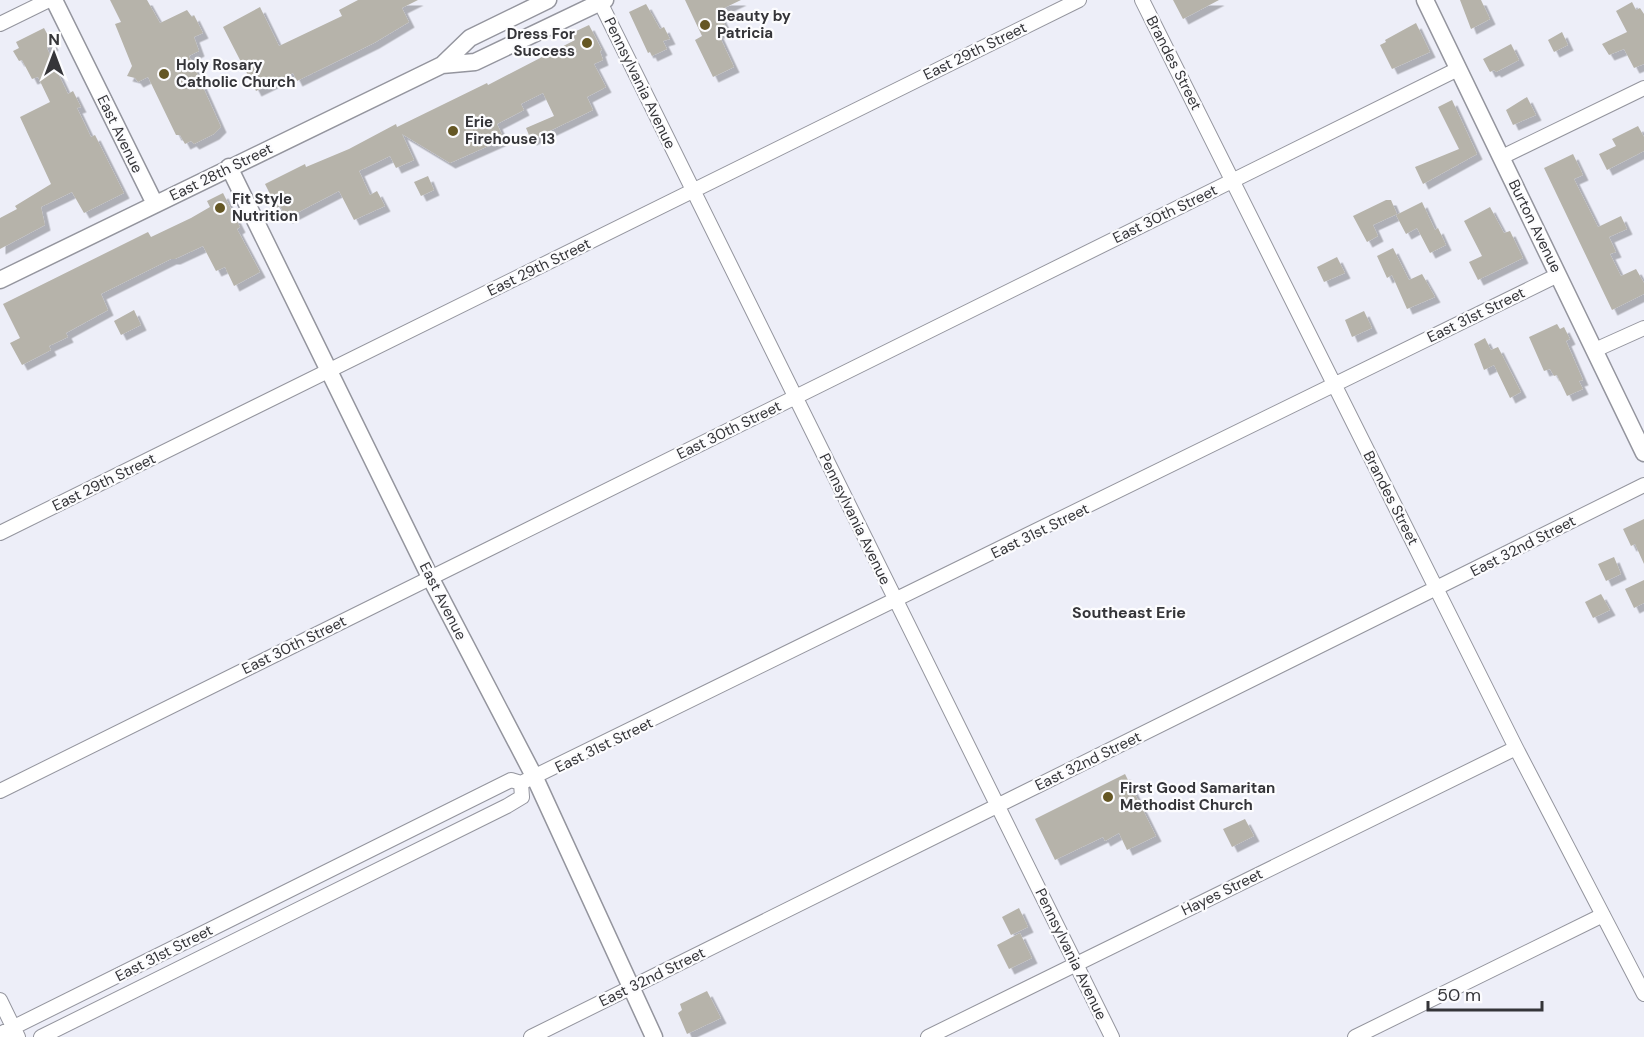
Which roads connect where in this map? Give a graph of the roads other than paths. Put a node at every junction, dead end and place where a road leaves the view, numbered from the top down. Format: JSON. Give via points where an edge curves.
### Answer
{"nodes":[{"id":1,"x":49,"y":0,"type":"edge"},
{"id":2,"x":54,"y":0,"type":"edge"},
{"id":3,"x":548,"y":0,"type":"edge"},
{"id":4,"x":1079,"y":0,"type":"edge"},
{"id":5,"x":1142,"y":0,"type":"edge"},
{"id":6,"x":1425,"y":0,"type":"edge"},
{"id":7,"x":601,"y":1,"type":"edge"},
{"id":8,"x":0,"y":24,"type":"edge"},
{"id":9,"x":442,"y":65,"type":"junction"},
{"id":10,"x":1458,"y":69,"type":"junction"},
{"id":11,"x":1644,"y":88,"type":"edge"},
{"id":12,"x":1502,"y":157,"type":"junction"},
{"id":13,"x":230,"y":167,"type":"junction"},
{"id":14,"x":1233,"y":180,"type":"junction"},
{"id":15,"x":693,"y":190,"type":"junction"},
{"id":16,"x":155,"y":204,"type":"junction"},
{"id":17,"x":1558,"y":274,"type":"junction"},
{"id":18,"x":0,"y":280,"type":"edge"},
{"id":19,"x":1644,"y":328,"type":"edge"},
{"id":20,"x":1595,"y":350,"type":"junction"},
{"id":21,"x":330,"y":371,"type":"junction"},
{"id":22,"x":1334,"y":386,"type":"junction"},
{"id":23,"x":796,"y":397,"type":"junction"},
{"id":24,"x":1644,"y":453,"type":"edge"},
{"id":25,"x":1644,"y":485,"type":"edge"},
{"id":26,"x":0,"y":534,"type":"edge"},
{"id":27,"x":430,"y":577,"type":"junction"},
{"id":28,"x":1436,"y":589,"type":"junction"},
{"id":29,"x":895,"y":602,"type":"junction"},
{"id":30,"x":1516,"y":748,"type":"junction"},
{"id":31,"x":528,"y":781,"type":"junction"},
{"id":32,"x":0,"y":790,"type":"edge"},
{"id":33,"x":998,"y":806,"type":"junction"},
{"id":34,"x":1604,"y":915,"type":"junction"},
{"id":35,"x":1077,"y":964,"type":"junction"},
{"id":36,"x":629,"y":988,"type":"junction"},
{"id":37,"x":1644,"y":994,"type":"edge"},
{"id":38,"x":0,"y":1000,"type":"edge"},
{"id":39,"x":16,"y":1032,"type":"edge"},
{"id":40,"x":0,"y":1034,"type":"edge"},
{"id":41,"x":41,"y":1037,"type":"edge"},
{"id":42,"x":531,"y":1037,"type":"edge"},
{"id":43,"x":654,"y":1037,"type":"edge"},
{"id":44,"x":928,"y":1037,"type":"edge"},
{"id":45,"x":1112,"y":1037,"type":"edge"},
{"id":46,"x":1355,"y":1037,"type":"edge"}],
"edges":[{"from":1,"to":8,"type":"street"},
{"from":2,"to":16,"type":"street","name":"East Avenue"},
{"from":3,"to":9,"type":"street","name":"East 28th Street","via":[[470,38]]},
{"from":4,"to":15,"type":"street","name":"East 29th Street"},
{"from":5,"to":14,"type":"street","name":"Brandes Street"},
{"from":6,"to":10,"type":"street","name":"Burton Avenue"},
{"from":7,"to":9,"type":"street","name":"East 28th Street","via":[[475,62]]},
{"from":7,"to":15,"type":"street","name":"Pennsylvania Avenue"},
{"from":9,"to":13,"type":"street","name":"East 28th Street"},
{"from":10,"to":12,"type":"street","name":"Burton Avenue"},
{"from":10,"to":14,"type":"street","name":"East 30th Street"},
{"from":11,"to":12,"type":"street"},
{"from":12,"to":17,"type":"street","name":"Burton Avenue"},
{"from":13,"to":16,"type":"street","name":"East 28th Street"},
{"from":13,"to":21,"type":"street","name":"East Avenue"},
{"from":14,"to":22,"type":"street","name":"Brandes Street"},
{"from":14,"to":23,"type":"street","name":"East 30th Street"},
{"from":15,"to":21,"type":"street","name":"East 29th Street"},
{"from":15,"to":23,"type":"street","name":"Pennsylvania Avenue"},
{"from":16,"to":18,"type":"street","name":"East 28th Street"},
{"from":17,"to":20,"type":"street","name":"Burton Avenue"},
{"from":17,"to":22,"type":"street","name":"East 31st Street"},
{"from":19,"to":20,"type":"street"},
{"from":20,"to":24,"type":"street","name":"Burton Avenue"},
{"from":21,"to":26,"type":"street","name":"East 29th Street"},
{"from":21,"to":27,"type":"street","name":"East Avenue"},
{"from":22,"to":28,"type":"street","name":"Brandes Street"},
{"from":22,"to":29,"type":"street","name":"East 31st Street"},
{"from":23,"to":27,"type":"street","name":"East 30th Street"},
{"from":23,"to":29,"type":"street","name":"Pennsylvania Avenue"},
{"from":25,"to":28,"type":"street","name":"East 32nd Street"},
{"from":27,"to":31,"type":"street","name":"East Avenue"},
{"from":27,"to":32,"type":"street","name":"East 30th Street"},
{"from":28,"to":30,"type":"street","name":"Brandes Street"},
{"from":28,"to":33,"type":"street","name":"East 32nd Street"},
{"from":29,"to":31,"type":"street","name":"East 31st Street"},
{"from":29,"to":33,"type":"street","name":"Pennsylvania Avenue"},
{"from":30,"to":34,"type":"street","name":"Brandes Street"},
{"from":30,"to":35,"type":"street","name":"Hayes Street"},
{"from":31,"to":36,"type":"street","name":"East Avenue"},
{"from":31,"to":39,"type":"street","name":"East 31st Street","via":[[511,780]]},
{"from":31,"to":41,"type":"street","name":"East 31st Street","via":[[522,797],[507,806]]},
{"from":33,"to":35,"type":"street","name":"Pennsylvania Avenue"},
{"from":33,"to":36,"type":"street","name":"East 32nd Street"},
{"from":34,"to":37,"type":"street","name":"Brandes Street"},
{"from":34,"to":46,"type":"street"},
{"from":35,"to":44,"type":"street","name":"Hayes Street"},
{"from":35,"to":45,"type":"street","name":"Pennsylvania Avenue"},
{"from":36,"to":42,"type":"street","name":"East 32nd Street"},
{"from":36,"to":43,"type":"street","name":"East Avenue"},
{"from":38,"to":39,"type":"street"},
{"from":39,"to":40,"type":"street","name":"East 31st Street"}]}
